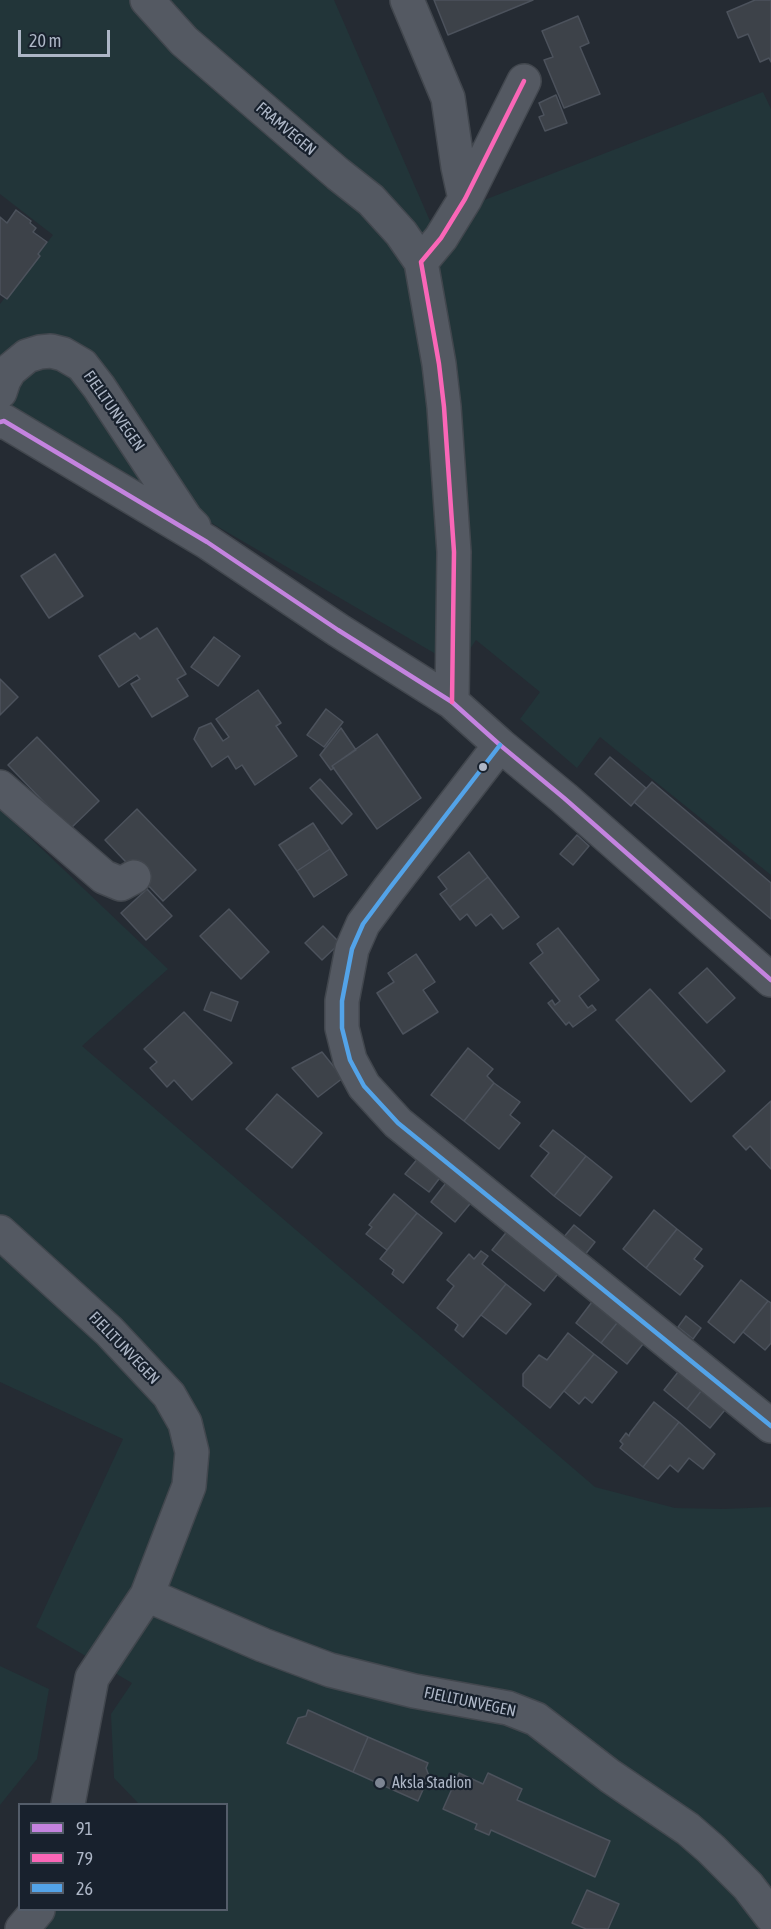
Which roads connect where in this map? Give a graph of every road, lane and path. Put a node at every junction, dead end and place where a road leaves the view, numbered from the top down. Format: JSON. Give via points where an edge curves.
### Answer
{"nodes":[{"id":1,"x":147,"y":0,"type":"edge"},
{"id":2,"x":407,"y":0,"type":"edge"},
{"id":3,"x":524,"y":81,"type":"dead end"},
{"id":4,"x":465,"y":199,"type":"junction"},
{"id":5,"x":421,"y":262,"type":"junction"},
{"id":6,"x":1,"y":409,"type":"edge"},
{"id":7,"x":207,"y":542,"type":"junction"},
{"id":8,"x":452,"y":702,"type":"junction"},
{"id":9,"x":500,"y":745,"type":"junction"},
{"id":10,"x":0,"y":787,"type":"edge"},
{"id":11,"x":134,"y":877,"type":"dead end"},
{"id":12,"x":771,"y":980,"type":"edge"},
{"id":13,"x":0,"y":1232,"type":"edge"},
{"id":14,"x":771,"y":1426,"type":"edge"},
{"id":15,"x":147,"y":1595,"type":"junction"},
{"id":16,"x":68,"y":1803,"type":"edge"},
{"id":17,"x":37,"y":1911,"type":"edge"},
{"id":18,"x":771,"y":1916,"type":"edge"},
{"id":19,"x":22,"y":1929,"type":"edge"}],
"edges":[{"from":1,"to":5,"type":"street","name":"FRAMVEGEN","via":[[184,40],[371,200]]},
{"from":2,"to":4,"type":"street","via":[[448,98]]},
{"from":3,"to":4,"type":"street"},
{"from":4,"to":5,"type":"street"},
{"from":5,"to":8,"type":"street","name":"FRAMVEGEN","via":[[444,407],[454,552]]},
{"from":6,"to":7,"type":"street","name":"FJELLTUNVEGEN"},
{"from":6,"to":7,"type":"street","name":"FJELLTUNVEGEN","via":[[4,380],[27,356],[51,351],[82,365],[186,519]]},
{"from":7,"to":8,"type":"street","name":"FJELLTUNVEGEN"},
{"from":8,"to":9,"type":"street","name":"FJELLTUNVEGEN"},
{"from":9,"to":12,"type":"street","name":"FJELLTUNVEGEN"},
{"from":9,"to":14,"type":"street","via":[[363,924],[352,949],[342,1001],[342,1028],[350,1060],[364,1086],[398,1123]]},
{"from":10,"to":11,"type":"street","via":[[104,878],[121,884]]},
{"from":13,"to":15,"type":"street","name":"FJELLTUNVEGEN","via":[[109,1331],[169,1395],[185,1423],[192,1452],[189,1486]]},
{"from":15,"to":16,"type":"street","name":"FJELLTUNVEGEN","via":[[92,1678]]},
{"from":15,"to":18,"type":"street","name":"FJELLTUNVEGEN","via":[[263,1646],[330,1670],[508,1708],[536,1719],[688,1829],[748,1886]]},
{"from":17,"to":19,"type":"street"}]}
